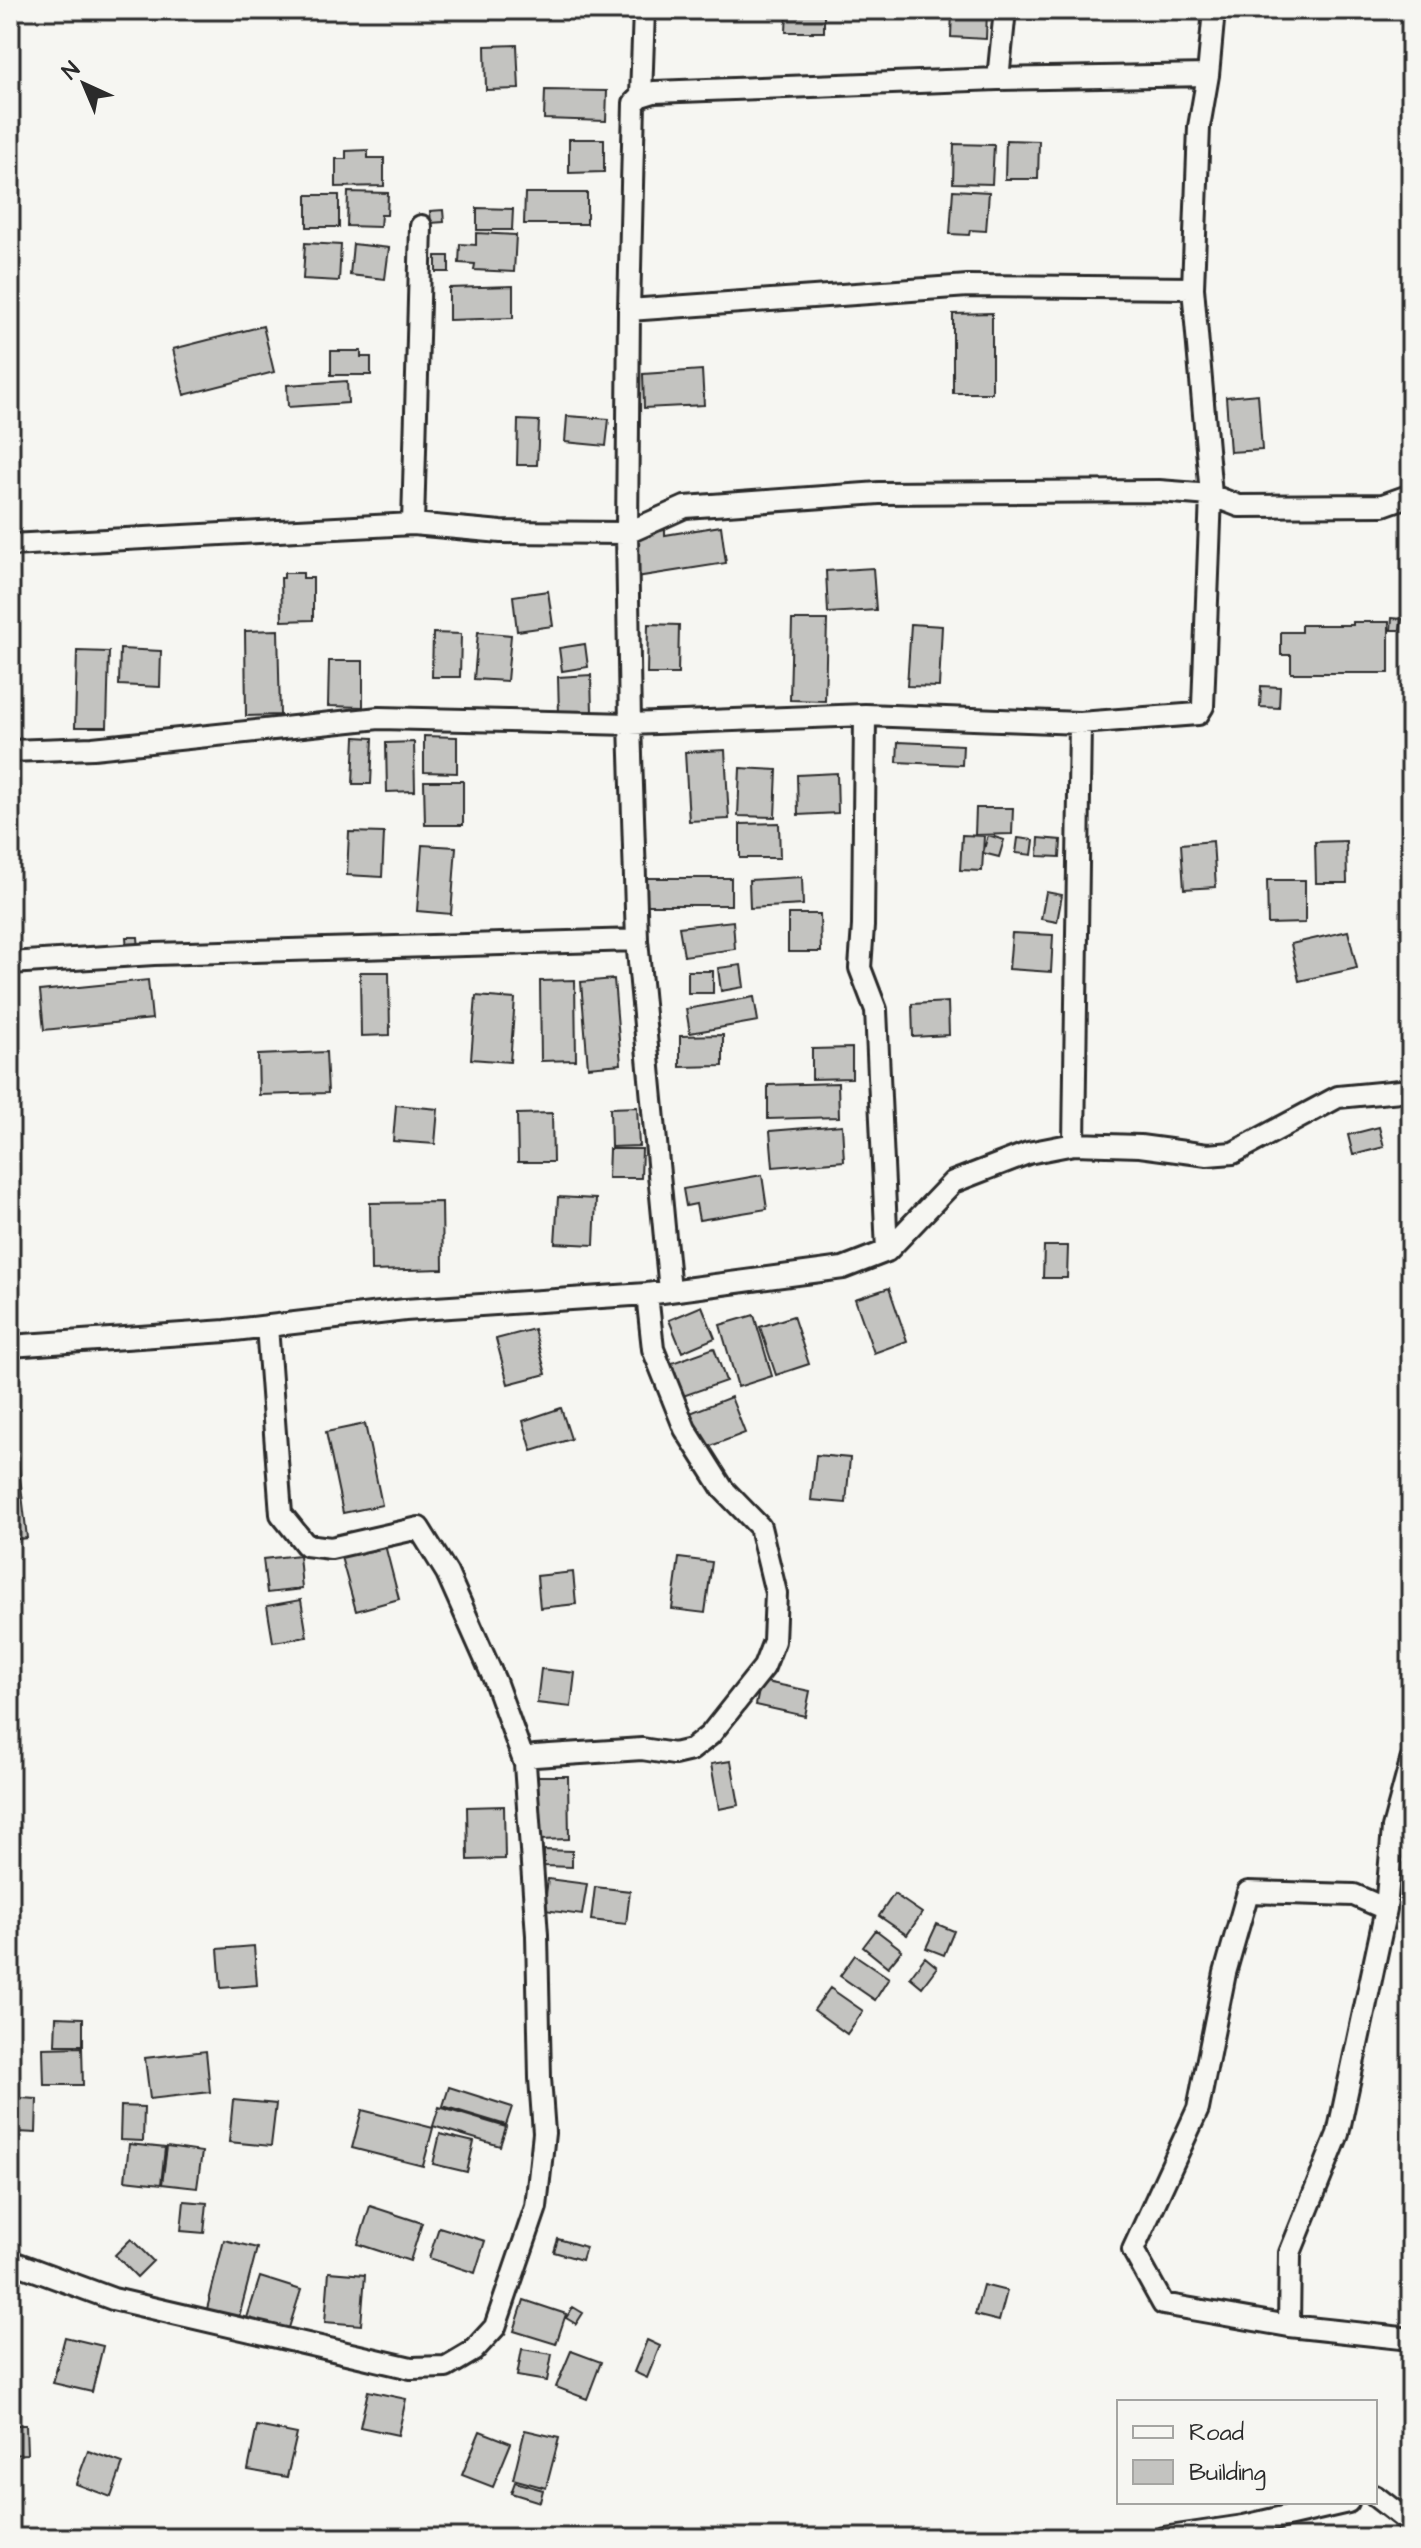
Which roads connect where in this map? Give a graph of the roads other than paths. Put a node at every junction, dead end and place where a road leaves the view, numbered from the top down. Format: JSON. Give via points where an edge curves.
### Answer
{"nodes":[{"id":1,"x":644,"y":10,"type":"edge"},
{"id":2,"x":1005,"y":10,"type":"edge"},
{"id":3,"x":1214,"y":10,"type":"edge"},
{"id":4,"x":1208,"y":75,"type":"junction"},
{"id":5,"x":998,"y":79,"type":"junction"},
{"id":6,"x":641,"y":96,"type":"junction"},
{"id":7,"x":421,"y":226,"type":"dead end"},
{"id":8,"x":1193,"y":288,"type":"junction"},
{"id":9,"x":629,"y":310,"type":"junction"},
{"id":10,"x":1211,"y":495,"type":"junction"},
{"id":11,"x":1411,"y":495,"type":"edge"},
{"id":12,"x":413,"y":524,"type":"junction"},
{"id":13,"x":627,"y":533,"type":"junction"},
{"id":14,"x":10,"y":545,"type":"edge"},
{"id":15,"x":865,"y":715,"type":"junction"},
{"id":16,"x":1080,"y":723,"type":"junction"},
{"id":17,"x":630,"y":724,"type":"junction"},
{"id":18,"x":10,"y":751,"type":"edge"},
{"id":19,"x":637,"y":940,"type":"junction"},
{"id":20,"x":10,"y":963,"type":"edge"},
{"id":21,"x":1411,"y":1090,"type":"edge"},
{"id":22,"x":1074,"y":1144,"type":"junction"},
{"id":23,"x":887,"y":1251,"type":"junction"},
{"id":24,"x":670,"y":1291,"type":"junction"},
{"id":25,"x":647,"y":1294,"type":"junction"},
{"id":26,"x":267,"y":1326,"type":"junction"},
{"id":27,"x":10,"y":1346,"type":"edge"},
{"id":28,"x":1411,"y":1761,"type":"edge"},
{"id":29,"x":525,"y":1764,"type":"junction"},
{"id":30,"x":1386,"y":1909,"type":"junction"},
{"id":31,"x":10,"y":2261,"type":"edge"},
{"id":32,"x":1289,"y":2326,"type":"junction"},
{"id":33,"x":1411,"y":2339,"type":"edge"},
{"id":34,"x":1377,"y":2498,"type":"edge"},
{"id":35,"x":1339,"y":2504,"type":"edge"},
{"id":36,"x":1411,"y":2524,"type":"edge"},
{"id":37,"x":1244,"y":2526,"type":"junction"},
{"id":38,"x":1163,"y":2538,"type":"edge"},
{"id":39,"x":1210,"y":2538,"type":"edge"}],
"edges":[{"from":1,"to":6,"type":"street"},
{"from":2,"to":5,"type":"street"},
{"from":3,"to":4,"type":"street"},
{"from":4,"to":5,"type":"street"},
{"from":4,"to":8,"type":"street","via":[[1199,127]]},
{"from":5,"to":6,"type":"street"},
{"from":6,"to":9,"type":"street","via":[[634,103]]},
{"from":7,"to":12,"type":"street"},
{"from":8,"to":9,"type":"street","via":[[968,286]]},
{"from":8,"to":10,"type":"street"},
{"from":9,"to":13,"type":"street"},
{"from":10,"to":11,"type":"street","via":[[1239,506],[1383,505]]},
{"from":10,"to":13,"type":"street","via":[[879,493],[685,507]]},
{"from":10,"to":16,"type":"street","via":[[1203,706],[1192,716]]},
{"from":12,"to":13,"type":"street","via":[[501,532]]},
{"from":12,"to":14,"type":"street"},
{"from":13,"to":17,"type":"street"},
{"from":15,"to":16,"type":"street"},
{"from":15,"to":17,"type":"street"},
{"from":15,"to":23,"type":"street","via":[[860,968],[876,1010]]},
{"from":16,"to":22,"type":"street"},
{"from":17,"to":18,"type":"street","via":[[379,718],[93,748]]},
{"from":17,"to":19,"type":"street"},
{"from":19,"to":20,"type":"street"},
{"from":19,"to":24,"type":"street"},
{"from":21,"to":22,"type":"street","via":[[1338,1097],[1233,1153]]},
{"from":22,"to":23,"type":"street","via":[[1018,1157],[953,1182]]},
{"from":23,"to":24,"type":"street","via":[[843,1268]]},
{"from":24,"to":25,"type":"street"},
{"from":25,"to":26,"type":"street","via":[[405,1310]]},
{"from":25,"to":29,"type":"street","via":[[653,1349],[685,1429],[723,1489],[760,1527],[776,1593],[774,1641],[764,1667],[710,1735],[691,1750],[535,1756]]},
{"from":26,"to":27,"type":"street"},
{"from":26,"to":29,"type":"street","via":[[281,1514],[306,1545],[331,1548],[419,1528],[447,1573]]},
{"from":28,"to":30,"type":"street","via":[[1393,1828]]},
{"from":29,"to":31,"type":"street","via":[[544,2133],[536,2207],[495,2327],[473,2351],[446,2367],[411,2368],[113,2299]]},
{"from":30,"to":32,"type":"street","via":[[1338,2134],[1290,2253]]},
{"from":30,"to":32,"type":"street","via":[[1354,1895],[1248,1892],[1225,1973],[1198,2109],[1133,2250],[1163,2304]]},
{"from":32,"to":33,"type":"street"},
{"from":34,"to":36,"type":"street"},
{"from":35,"to":37,"type":"street"},
{"from":37,"to":38,"type":"street"},
{"from":37,"to":39,"type":"street"}]}
